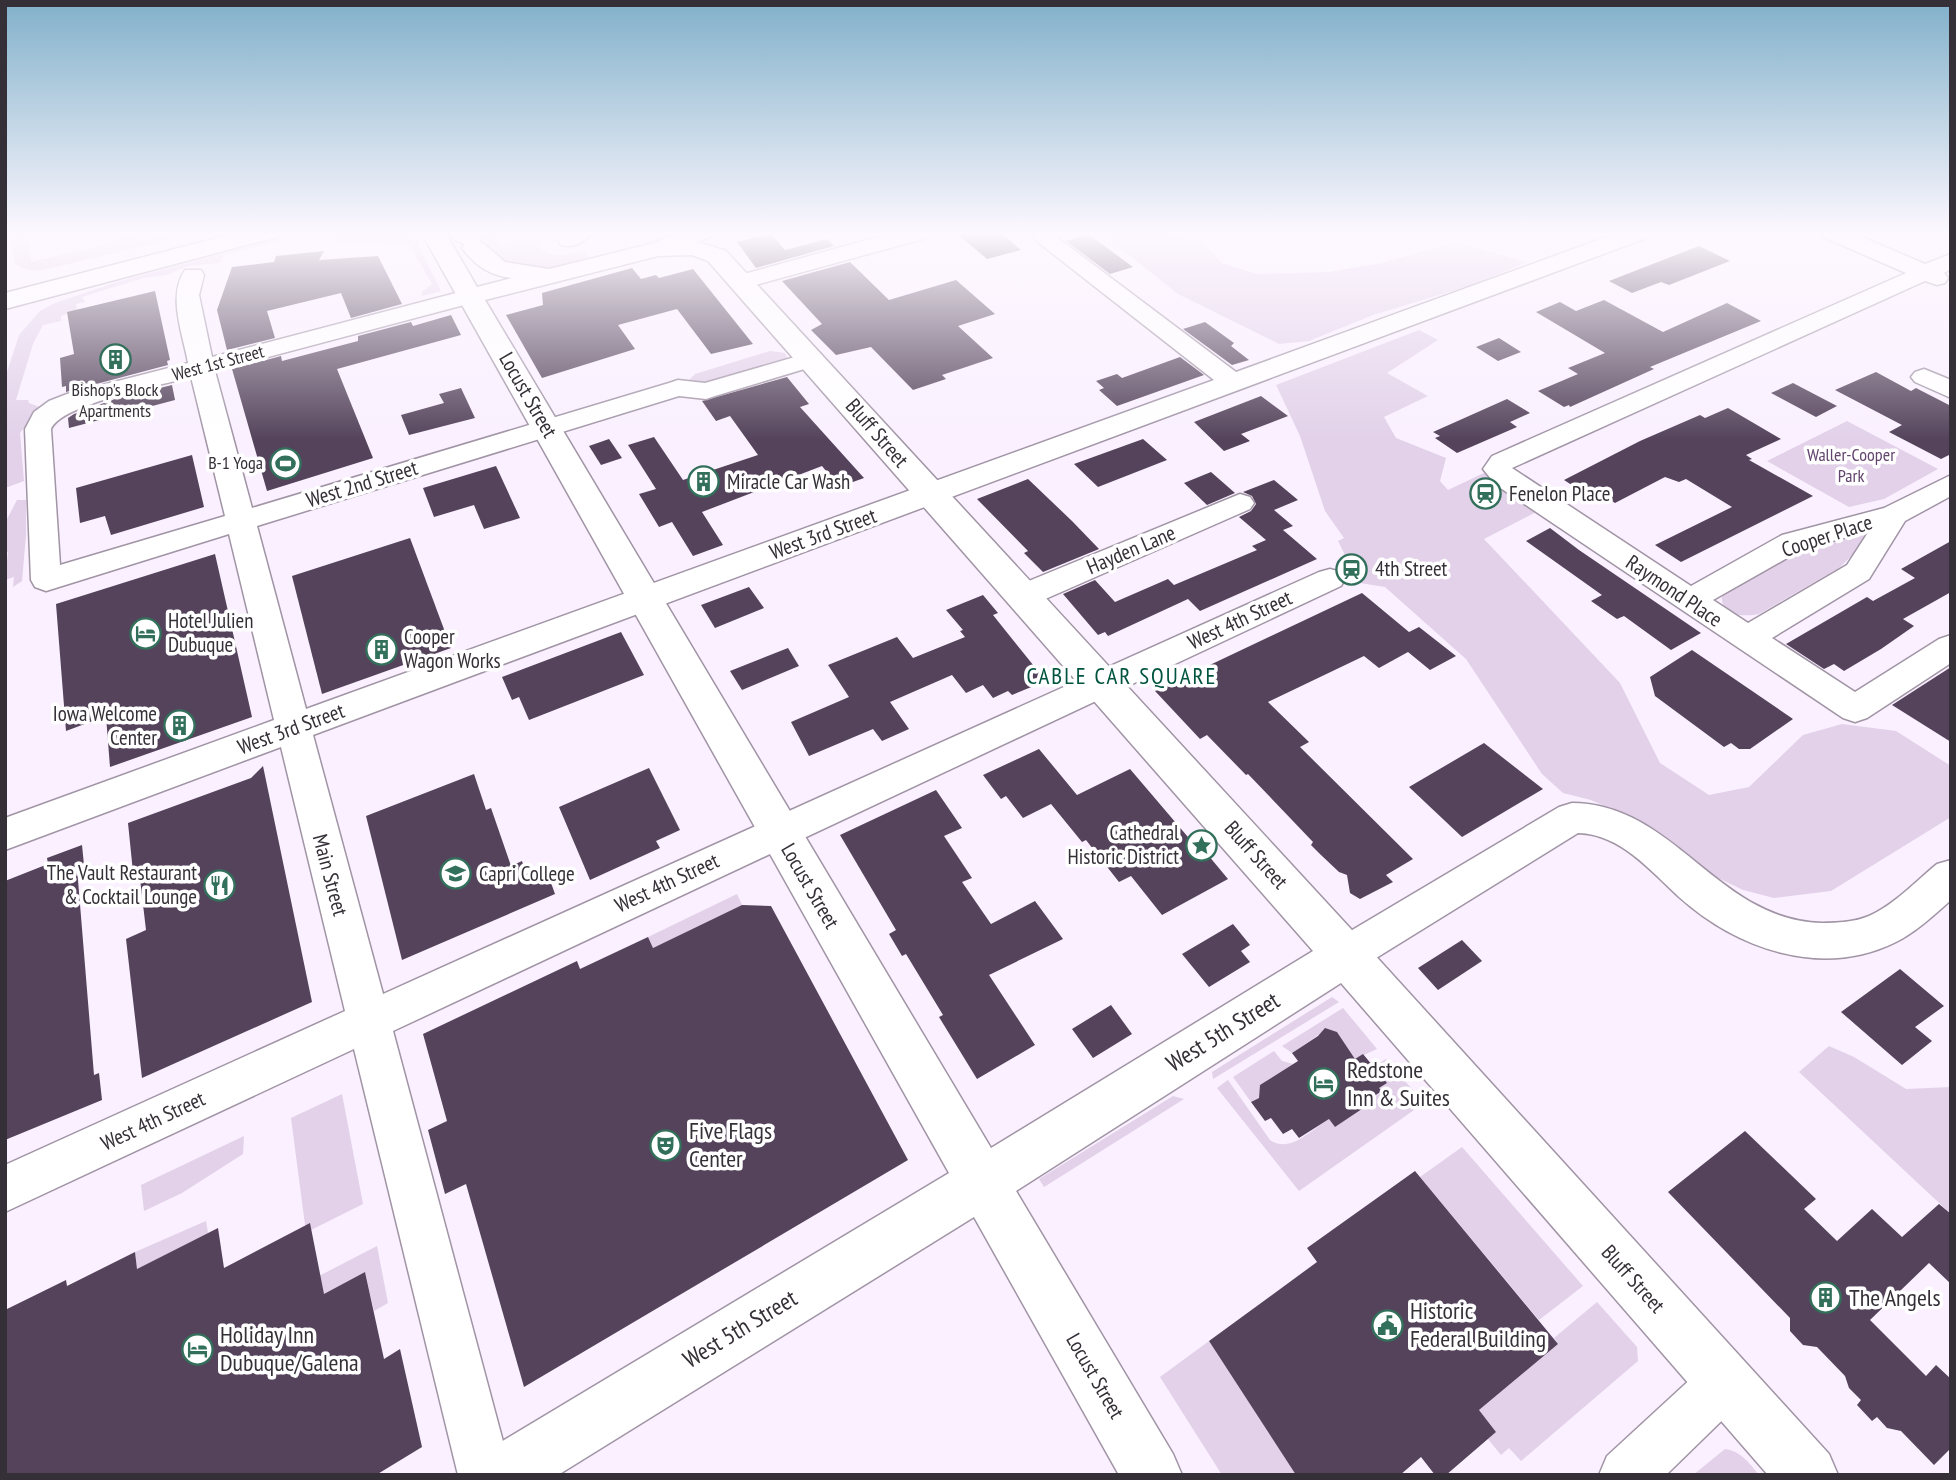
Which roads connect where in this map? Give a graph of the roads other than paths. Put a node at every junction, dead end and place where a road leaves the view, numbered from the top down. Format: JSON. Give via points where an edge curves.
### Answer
{"nodes":[{"id":1,"x":48,"y":301,"type":"edge"},
{"id":2,"x":188,"y":301,"type":"edge"},
{"id":3,"x":452,"y":301,"type":"edge"},
{"id":4,"x":474,"y":301,"type":"edge"},
{"id":5,"x":759,"y":301,"type":"edge"},
{"id":6,"x":1127,"y":301,"type":"edge"},
{"id":7,"x":1450,"y":301,"type":"edge"},
{"id":8,"x":1860,"y":301,"type":"edge"},
{"id":9,"x":9,"y":327,"type":"dead end"},
{"id":10,"x":803,"y":349,"type":"junction"},
{"id":11,"x":201,"y":367,"type":"junction"},
{"id":12,"x":1924,"y":377,"type":"dead end"},
{"id":13,"x":1232,"y":381,"type":"junction"},
{"id":14,"x":1951,"y":390,"type":"edge"},
{"id":15,"x":547,"y":428,"type":"junction"},
{"id":16,"x":1951,"y":484,"type":"edge"},
{"id":17,"x":931,"y":494,"type":"junction"},
{"id":18,"x":1240,"y":503,"type":"dead end"},
{"id":19,"x":1894,"y":515,"type":"junction"},
{"id":20,"x":241,"y":521,"type":"junction"},
{"id":21,"x":1330,"y":579,"type":"dead end"},
{"id":22,"x":46,"y":580,"type":"joint"},
{"id":23,"x":1023,"y":596,"type":"junction"},
{"id":24,"x":644,"y":600,"type":"junction"},
{"id":25,"x":1688,"y":601,"type":"junction"},
{"id":26,"x":1745,"y":639,"type":"junction"},
{"id":27,"x":1951,"y":647,"type":"edge"},
{"id":28,"x":1102,"y":683,"type":"junction"},
{"id":29,"x":292,"y":729,"type":"junction"},
{"id":30,"x":778,"y":832,"type":"junction"},
{"id":31,"x":5,"y":834,"type":"edge"},
{"id":32,"x":1951,"y":876,"type":"edge"},
{"id":33,"x":1346,"y":955,"type":"junction"},
{"id":34,"x":368,"y":1022,"type":"junction"},
{"id":35,"x":983,"y":1182,"type":"junction"},
{"id":36,"x":5,"y":1189,"type":"edge"},
{"id":37,"x":1725,"y":1382,"type":"junction"},
{"id":38,"x":485,"y":1475,"type":"edge"},
{"id":39,"x":502,"y":1475,"type":"edge"},
{"id":40,"x":1152,"y":1475,"type":"edge"},
{"id":41,"x":1626,"y":1475,"type":"edge"},
{"id":42,"x":1808,"y":1475,"type":"edge"}],
"edges":[{"from":1,"to":9,"type":"main road"},
{"from":2,"to":11,"type":"street","name":"Main Street"},
{"from":3,"to":11,"type":"street","name":"West 1st Street"},
{"from":4,"to":15,"type":"main road","name":"Locust Street"},
{"from":5,"to":10,"type":"main road","name":"Bluff Street"},
{"from":6,"to":13,"type":"street"},
{"from":7,"to":13,"type":"street","name":"West 3rd Street"},
{"from":8,"to":25,"type":"street","name":"Raymond Place","via":[[1502,462],[1497,469]]},
{"from":10,"to":15,"type":"street","name":"West 2nd Street","via":[[706,391],[678,388]]},
{"from":10,"to":17,"type":"main road","name":"Bluff Street"},
{"from":11,"to":20,"type":"street","name":"Main Street"},
{"from":11,"to":22,"type":"street","name":"West 1st Street","via":[[76,400],[44,418],[38,429]]},
{"from":12,"to":14,"type":"street"},
{"from":13,"to":17,"type":"street","name":"West 3rd Street"},
{"from":15,"to":20,"type":"street","name":"West 2nd Street"},
{"from":15,"to":24,"type":"main road","name":"Locust Street"},
{"from":16,"to":19,"type":"street","name":"Cooper Place"},
{"from":17,"to":23,"type":"main road","name":"Bluff Street"},
{"from":17,"to":24,"type":"street","name":"West 3rd Street"},
{"from":18,"to":23,"type":"street","name":"Hayden Lane"},
{"from":19,"to":25,"type":"street","name":"Cooper Place","via":[[1793,542]]},
{"from":19,"to":26,"type":"street","name":"Cooper Place","via":[[1858,572]]},
{"from":20,"to":22,"type":"street","name":"West 2nd Street"},
{"from":20,"to":29,"type":"street","name":"Main Street"},
{"from":21,"to":28,"type":"street","name":"West 4th Street"},
{"from":23,"to":28,"type":"main road","name":"Bluff Street"},
{"from":24,"to":29,"type":"street","name":"West 3rd Street"},
{"from":24,"to":30,"type":"main road","name":"Locust Street"},
{"from":25,"to":26,"type":"street","name":"Raymond Place"},
{"from":26,"to":27,"type":"street","name":"Raymond Place","via":[[1855,709]]},
{"from":28,"to":30,"type":"street","name":"West 4th Street"},
{"from":28,"to":33,"type":"main road","name":"Bluff Street"},
{"from":29,"to":31,"type":"street","name":"West 3rd Street"},
{"from":29,"to":34,"type":"street","name":"Main Street"},
{"from":30,"to":34,"type":"street","name":"West 4th Street"},
{"from":30,"to":35,"type":"main road","name":"Locust Street"},
{"from":32,"to":33,"type":"street","name":"West 5th Street","via":[[1881,930],[1836,942],[1795,939],[1762,928],[1708,897],[1618,825],[1600,818],[1572,818]]},
{"from":33,"to":35,"type":"main road","name":"West 5th Street"},
{"from":33,"to":37,"type":"main road","name":"Bluff Street"},
{"from":34,"to":36,"type":"street","name":"West 4th Street"},
{"from":34,"to":38,"type":"street","name":"Main Street"},
{"from":35,"to":39,"type":"main road","name":"West 5th Street"},
{"from":35,"to":40,"type":"main road","name":"Locust Street"},
{"from":37,"to":41,"type":"street"},
{"from":37,"to":42,"type":"main road","name":"Bluff Street"}]}
